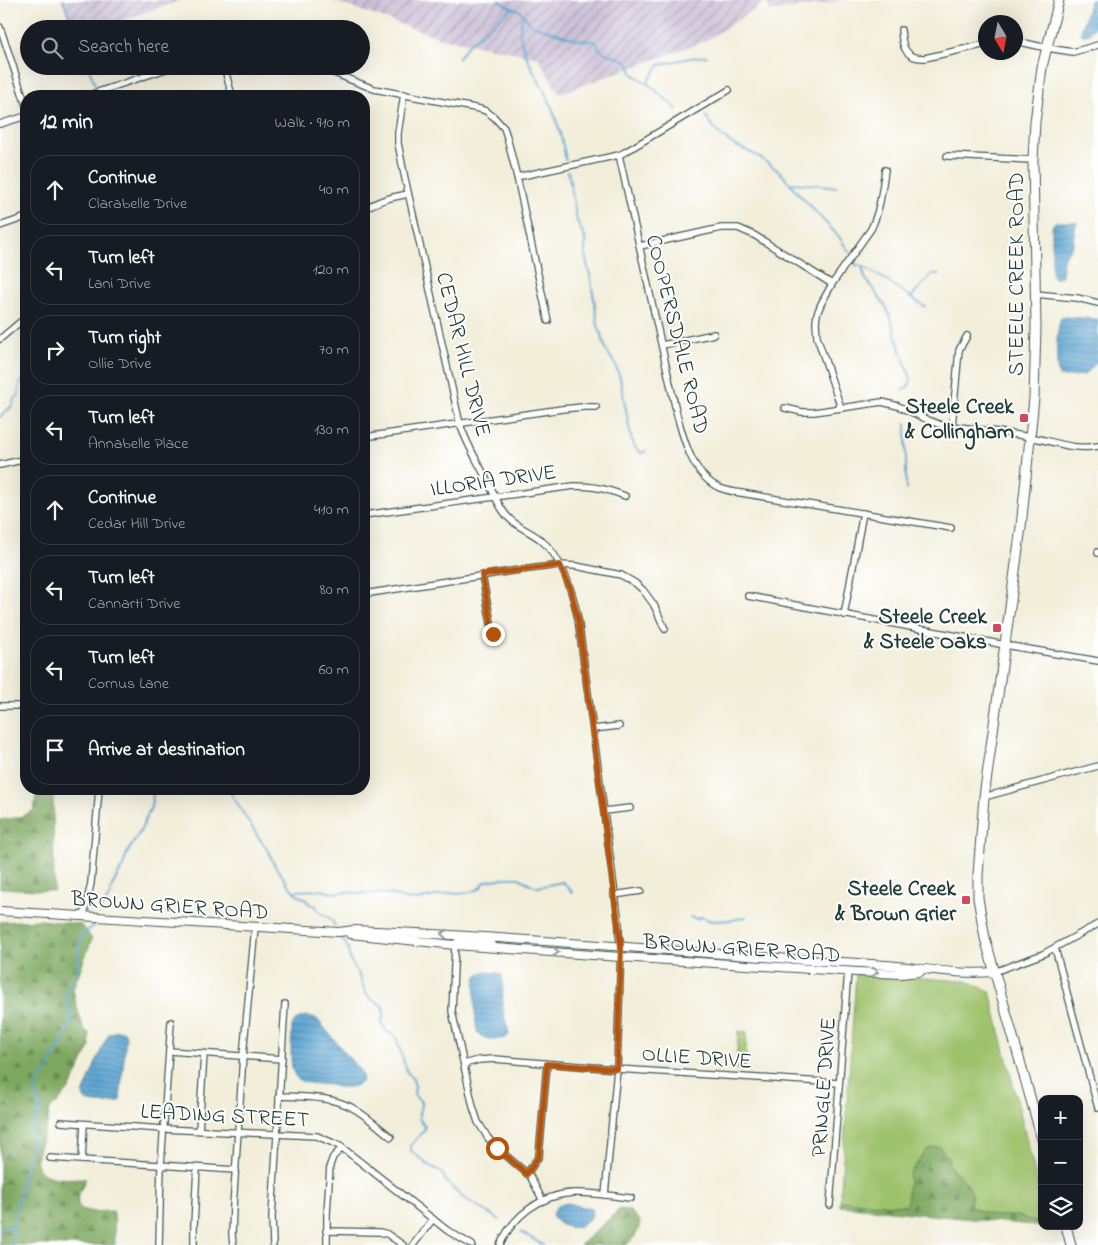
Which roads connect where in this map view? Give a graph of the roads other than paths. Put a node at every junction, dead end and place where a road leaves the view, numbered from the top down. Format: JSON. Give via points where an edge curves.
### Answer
{"nodes":[{"id":1,"x":1059,"y":0,"type":"edge"},
{"id":2,"x":0,"y":27,"type":"edge"},
{"id":3,"x":901,"y":30,"type":"dead end"},
{"id":4,"x":1023,"y":43,"type":"edge"},
{"id":5,"x":1098,"y":45,"type":"edge"},
{"id":6,"x":978,"y":46,"type":"edge"},
{"id":7,"x":1047,"y":48,"type":"junction"},
{"id":8,"x":148,"y":75,"type":"edge"},
{"id":9,"x":226,"y":75,"type":"edge"},
{"id":10,"x":340,"y":75,"type":"edge"},
{"id":11,"x":21,"y":90,"type":"edge"},
{"id":12,"x":104,"y":90,"type":"edge"},
{"id":13,"x":230,"y":90,"type":"edge"},
{"id":14,"x":729,"y":90,"type":"dead end"},
{"id":15,"x":404,"y":94,"type":"junction"},
{"id":16,"x":20,"y":118,"type":"edge"},
{"id":17,"x":0,"y":124,"type":"edge"},
{"id":18,"x":619,"y":155,"type":"junction"},
{"id":19,"x":947,"y":156,"type":"dead end"},
{"id":20,"x":1033,"y":160,"type":"junction"},
{"id":21,"x":885,"y":170,"type":"dead end"},
{"id":22,"x":517,"y":177,"type":"junction"},
{"id":23,"x":408,"y":194,"type":"junction"},
{"id":24,"x":370,"y":205,"type":"edge"},
{"id":25,"x":20,"y":219,"type":"edge"},
{"id":26,"x":0,"y":226,"type":"edge"},
{"id":27,"x":640,"y":246,"type":"junction"},
{"id":28,"x":832,"y":284,"type":"junction"},
{"id":29,"x":1035,"y":294,"type":"junction"},
{"id":30,"x":1098,"y":302,"type":"edge"},
{"id":31,"x":548,"y":321,"type":"dead end"},
{"id":32,"x":20,"y":322,"type":"edge"},
{"id":33,"x":714,"y":334,"type":"dead end"},
{"id":34,"x":967,"y":336,"type":"dead end"},
{"id":35,"x":0,"y":339,"type":"edge"},
{"id":36,"x":662,"y":345,"type":"junction"},
{"id":37,"x":596,"y":407,"type":"dead end"},
{"id":38,"x":785,"y":408,"type":"dead end"},
{"id":39,"x":841,"y":408,"type":"junction"},
{"id":40,"x":460,"y":424,"type":"junction"},
{"id":41,"x":952,"y":426,"type":"junction"},
{"id":42,"x":370,"y":436,"type":"edge"},
{"id":43,"x":1031,"y":437,"type":"junction"},
{"id":44,"x":1098,"y":446,"type":"edge"},
{"id":45,"x":20,"y":460,"type":"edge"},
{"id":46,"x":0,"y":465,"type":"edge"},
{"id":47,"x":495,"y":496,"type":"junction"},
{"id":48,"x":625,"y":496,"type":"dead end"},
{"id":49,"x":863,"y":513,"type":"junction"},
{"id":50,"x":370,"y":514,"type":"edge"},
{"id":51,"x":951,"y":528,"type":"dead end"},
{"id":52,"x":560,"y":565,"type":"junction"},
{"id":53,"x":482,"y":575,"type":"junction"},
{"id":54,"x":370,"y":593,"type":"edge"},
{"id":55,"x":748,"y":596,"type":"dead end"},
{"id":56,"x":844,"y":615,"type":"junction"},
{"id":57,"x":665,"y":629,"type":"dead end"},
{"id":58,"x":493,"y":634,"type":"dead end"},
{"id":59,"x":1005,"y":645,"type":"junction"},
{"id":60,"x":1098,"y":661,"type":"edge"},
{"id":61,"x":0,"y":706,"type":"edge"},
{"id":62,"x":20,"y":706,"type":"edge"},
{"id":63,"x":619,"y":726,"type":"dead end"},
{"id":64,"x":593,"y":729,"type":"junction"},
{"id":65,"x":1098,"y":766,"type":"edge"},
{"id":66,"x":98,"y":795,"type":"edge"},
{"id":67,"x":984,"y":797,"type":"junction"},
{"id":68,"x":630,"y":808,"type":"dead end"},
{"id":69,"x":604,"y":811,"type":"junction"},
{"id":70,"x":641,"y":891,"type":"dead end"},
{"id":71,"x":614,"y":895,"type":"junction"},
{"id":72,"x":0,"y":911,"type":"edge"},
{"id":73,"x":84,"y":916,"type":"junction"},
{"id":74,"x":1098,"y":924,"type":"edge"},
{"id":75,"x":255,"y":926,"type":"junction"},
{"id":76,"x":338,"y":932,"type":"junction"},
{"id":77,"x":545,"y":941,"type":"junction"},
{"id":78,"x":455,"y":945,"type":"junction"},
{"id":79,"x":621,"y":946,"type":"junction"},
{"id":80,"x":1055,"y":948,"type":"junction"},
{"id":81,"x":620,"y":957,"type":"junction"},
{"id":82,"x":848,"y":971,"type":"junction"},
{"id":83,"x":934,"y":971,"type":"junction"},
{"id":84,"x":994,"y":972,"type":"junction"},
{"id":85,"x":285,"y":1004,"type":"dead end"},
{"id":86,"x":171,"y":1022,"type":"dead end"},
{"id":87,"x":169,"y":1051,"type":"junction"},
{"id":88,"x":204,"y":1054,"type":"junction"},
{"id":89,"x":243,"y":1056,"type":"junction"},
{"id":90,"x":282,"y":1058,"type":"junction"},
{"id":91,"x":464,"y":1064,"type":"junction"},
{"id":92,"x":547,"y":1064,"type":"junction"},
{"id":93,"x":617,"y":1069,"type":"junction"},
{"id":94,"x":840,"y":1083,"type":"junction"},
{"id":95,"x":279,"y":1096,"type":"junction"},
{"id":96,"x":1098,"y":1108,"type":"edge"},
{"id":97,"x":61,"y":1122,"type":"dead end"},
{"id":98,"x":84,"y":1124,"type":"junction"},
{"id":99,"x":1038,"y":1125,"type":"edge"},
{"id":100,"x":164,"y":1129,"type":"junction"},
{"id":101,"x":199,"y":1130,"type":"junction"},
{"id":102,"x":239,"y":1133,"type":"junction"},
{"id":103,"x":277,"y":1134,"type":"junction"},
{"id":104,"x":391,"y":1137,"type":"dead end"},
{"id":105,"x":342,"y":1148,"type":"junction"},
{"id":106,"x":50,"y":1158,"type":"dead end"},
{"id":107,"x":82,"y":1160,"type":"junction"},
{"id":108,"x":161,"y":1165,"type":"junction"},
{"id":109,"x":197,"y":1168,"type":"junction"},
{"id":110,"x":236,"y":1170,"type":"junction"},
{"id":111,"x":527,"y":1174,"type":"junction"},
{"id":112,"x":605,"y":1195,"type":"junction"},
{"id":113,"x":631,"y":1198,"type":"dead end"},
{"id":114,"x":543,"y":1201,"type":"junction"},
{"id":115,"x":830,"y":1205,"type":"dead end"},
{"id":116,"x":433,"y":1219,"type":"junction"},
{"id":117,"x":326,"y":1230,"type":"junction"},
{"id":118,"x":1067,"y":1230,"type":"edge"},
{"id":119,"x":461,"y":1243,"type":"edge"},
{"id":120,"x":159,"y":1245,"type":"edge"},
{"id":121,"x":194,"y":1245,"type":"edge"},
{"id":122,"x":233,"y":1245,"type":"edge"},
{"id":123,"x":273,"y":1245,"type":"edge"},
{"id":124,"x":327,"y":1245,"type":"edge"},
{"id":125,"x":403,"y":1245,"type":"edge"},
{"id":126,"x":412,"y":1245,"type":"edge"},
{"id":127,"x":472,"y":1245,"type":"edge"},
{"id":128,"x":500,"y":1245,"type":"edge"},
{"id":129,"x":1071,"y":1245,"type":"edge"}],
"edges":[{"from":1,"to":7,"type":"main road","name":"STEELE CREEK ROAD"},
{"from":2,"to":11,"type":"street"},
{"from":3,"to":6,"type":"street","via":[[904,48],[917,58]]},
{"from":4,"to":7,"type":"street"},
{"from":5,"to":7,"type":"street","via":[[1073,52]]},
{"from":7,"to":20,"type":"main road","name":"STEELE CREEK ROAD","via":[[1038,96]]},
{"from":8,"to":12,"type":"street"},
{"from":9,"to":13,"type":"street"},
{"from":10,"to":15,"type":"street","via":[[374,89]]},
{"from":14,"to":18,"type":"street"},
{"from":15,"to":22,"type":"street","via":[[486,111],[504,128]]},
{"from":15,"to":23,"type":"street","name":"CEDAR HILL DRIVE","via":[[398,143]]},
{"from":16,"to":17,"type":"street"},
{"from":18,"to":22,"type":"street"},
{"from":18,"to":27,"type":"street","name":"COOPERSDALE ROAD"},
{"from":19,"to":20,"type":"street"},
{"from":20,"to":29,"type":"main road","name":"STEELE CREEK ROAD"},
{"from":21,"to":28,"type":"street","via":[[874,223]]},
{"from":22,"to":31,"type":"street"},
{"from":23,"to":24,"type":"street"},
{"from":23,"to":40,"type":"street","name":"CEDAR HILL DRIVE"},
{"from":25,"to":26,"type":"street"},
{"from":27,"to":28,"type":"street","via":[[721,228],[738,228],[754,234]]},
{"from":27,"to":36,"type":"street","name":"COOPERSDALE ROAD"},
{"from":28,"to":39,"type":"street","via":[[817,314],[816,330]]},
{"from":29,"to":30,"type":"street"},
{"from":29,"to":43,"type":"main road","name":"STEELE CREEK ROAD","via":[[1036,365]]},
{"from":32,"to":35,"type":"street"},
{"from":33,"to":36,"type":"street"},
{"from":34,"to":41,"type":"street","via":[[959,350]]},
{"from":36,"to":49,"type":"street","name":"COOPERSDALE ROAD","via":[[683,436],[706,478],[735,492]]},
{"from":37,"to":40,"type":"street"},
{"from":38,"to":39,"type":"street","via":[[814,412]]},
{"from":39,"to":41,"type":"street","via":[[873,402],[891,403],[941,425]]},
{"from":40,"to":42,"type":"street"},
{"from":40,"to":47,"type":"street","name":"CEDAR HILL DRIVE"},
{"from":41,"to":43,"type":"street"},
{"from":43,"to":44,"type":"street","via":[[1070,447]]},
{"from":43,"to":59,"type":"main road","name":"STEELE CREEK ROAD"},
{"from":45,"to":46,"type":"street"},
{"from":47,"to":48,"type":"street","name":"ILLORIA DRIVE","via":[[591,486]]},
{"from":47,"to":50,"type":"street","name":"ILLORIA DRIVE"},
{"from":47,"to":52,"type":"street","name":"CEDAR HILL DRIVE","via":[[508,518],[542,540]]},
{"from":49,"to":51,"type":"street","name":"COOPERSDALE ROAD"},
{"from":49,"to":56,"type":"street"},
{"from":52,"to":53,"type":"street"},
{"from":52,"to":57,"type":"street","via":[[629,579],[649,597]]},
{"from":52,"to":64,"type":"street","name":"CEDAR HILL DRIVE","via":[[576,607]]},
{"from":53,"to":54,"type":"street"},
{"from":53,"to":58,"type":"street"},
{"from":55,"to":56,"type":"street"},
{"from":56,"to":59,"type":"street"},
{"from":59,"to":60,"type":"street"},
{"from":59,"to":67,"type":"main road","name":"STEELE CREEK ROAD"},
{"from":61,"to":62,"type":"street"},
{"from":63,"to":64,"type":"street"},
{"from":64,"to":69,"type":"street","name":"CEDAR HILL DRIVE"},
{"from":65,"to":67,"type":"street"},
{"from":66,"to":73,"type":"street","via":[[91,884]]},
{"from":67,"to":84,"type":"main road","name":"STEELE CREEK ROAD","via":[[978,898]]},
{"from":68,"to":69,"type":"street"},
{"from":69,"to":71,"type":"street","name":"CEDAR HILL DRIVE"},
{"from":70,"to":71,"type":"street"},
{"from":71,"to":79,"type":"street","name":"CEDAR HILL DRIVE"},
{"from":72,"to":73,"type":"main road","name":"BROWN GRIER ROAD"},
{"from":73,"to":75,"type":"main road","name":"BROWN GRIER ROAD"},
{"from":74,"to":80,"type":"street","name":"BROWN GRIER ROAD"},
{"from":75,"to":76,"type":"main road","name":"BROWN GRIER ROAD"},
{"from":75,"to":89,"type":"street"},
{"from":77,"to":76,"type":"main road","name":"BROWN GRIER ROAD","one_way":true,"via":[[354,930]]},
{"from":76,"to":78,"type":"main road","name":"BROWN GRIER ROAD"},
{"from":77,"to":78,"type":"main road","via":[[528,945],[460,941]]},
{"from":77,"to":79,"type":"main road","name":"BROWN GRIER ROAD"},
{"from":78,"to":81,"type":"main road","name":"BROWN GRIER ROAD","one_way":true},
{"from":78,"to":91,"type":"street","via":[[452,1011]]},
{"from":79,"to":81,"type":"street","name":"CEDAR HILL DRIVE"},
{"from":79,"to":83,"type":"main road","name":"BROWN GRIER ROAD"},
{"from":80,"to":84,"type":"street","name":"BROWN GRIER ROAD"},
{"from":80,"to":96,"type":"street"},
{"from":81,"to":82,"type":"main road","name":"BROWN GRIER ROAD"},
{"from":81,"to":93,"type":"street","name":"CEDAR HILL DRIVE"},
{"from":82,"to":83,"type":"main road","name":"BROWN GRIER ROAD","one_way":true,"via":[[901,974]]},
{"from":82,"to":94,"type":"street","name":"PRINGLE DRIVE"},
{"from":83,"to":84,"type":"main road","name":"BROWN GRIER ROAD"},
{"from":84,"to":99,"type":"main road","name":"STEELE CREEK ROAD"},
{"from":85,"to":90,"type":"street"},
{"from":86,"to":87,"type":"street"},
{"from":87,"to":88,"type":"street"},
{"from":87,"to":100,"type":"street"},
{"from":88,"to":89,"type":"street"},
{"from":88,"to":101,"type":"street"},
{"from":89,"to":90,"type":"street"},
{"from":89,"to":102,"type":"street"},
{"from":90,"to":95,"type":"street"},
{"from":91,"to":92,"type":"street","name":"OLLIE DRIVE","via":[[487,1059]]},
{"from":91,"to":111,"type":"street","via":[[473,1107],[482,1130]]},
{"from":92,"to":93,"type":"street","name":"OLLIE DRIVE"},
{"from":92,"to":111,"type":"street","via":[[539,1156]]},
{"from":93,"to":94,"type":"street","name":"OLLIE DRIVE"},
{"from":93,"to":112,"type":"street","name":"CEDAR HILL DRIVE"},
{"from":94,"to":115,"type":"street","name":"PRINGLE DRIVE"},
{"from":95,"to":103,"type":"street"},
{"from":95,"to":104,"type":"street","via":[[318,1098],[345,1104]]},
{"from":97,"to":98,"type":"street","name":"LEADING STREET"},
{"from":98,"to":100,"type":"street","name":"LEADING STREET"},
{"from":98,"to":107,"type":"street"},
{"from":100,"to":101,"type":"street","name":"LEADING STREET"},
{"from":100,"to":108,"type":"street"},
{"from":101,"to":102,"type":"street","name":"LEADING STREET"},
{"from":102,"to":103,"type":"street","name":"LEADING STREET"},
{"from":102,"to":110,"type":"street"},
{"from":103,"to":105,"type":"street","name":"LEADING STREET","via":[[317,1136]]},
{"from":103,"to":123,"type":"street"},
{"from":105,"to":116,"type":"street","name":"LEADING STREET"},
{"from":105,"to":117,"type":"street","via":[[330,1165]]},
{"from":106,"to":107,"type":"street"},
{"from":107,"to":108,"type":"street"},
{"from":108,"to":109,"type":"street"},
{"from":108,"to":120,"type":"street"},
{"from":109,"to":110,"type":"street"},
{"from":109,"to":121,"type":"street"},
{"from":110,"to":122,"type":"street"},
{"from":111,"to":114,"type":"street"},
{"from":112,"to":113,"type":"street"},
{"from":112,"to":114,"type":"street","via":[[573,1193]]},
{"from":114,"to":128,"type":"street","via":[[524,1212]]},
{"from":116,"to":119,"type":"street","name":"LEADING STREET"},
{"from":116,"to":126,"type":"street"},
{"from":117,"to":124,"type":"street"},
{"from":117,"to":125,"type":"street","via":[[380,1232]]},
{"from":118,"to":129,"type":"main road"},
{"from":119,"to":127,"type":"street","name":"LEADING STREET"}]}
